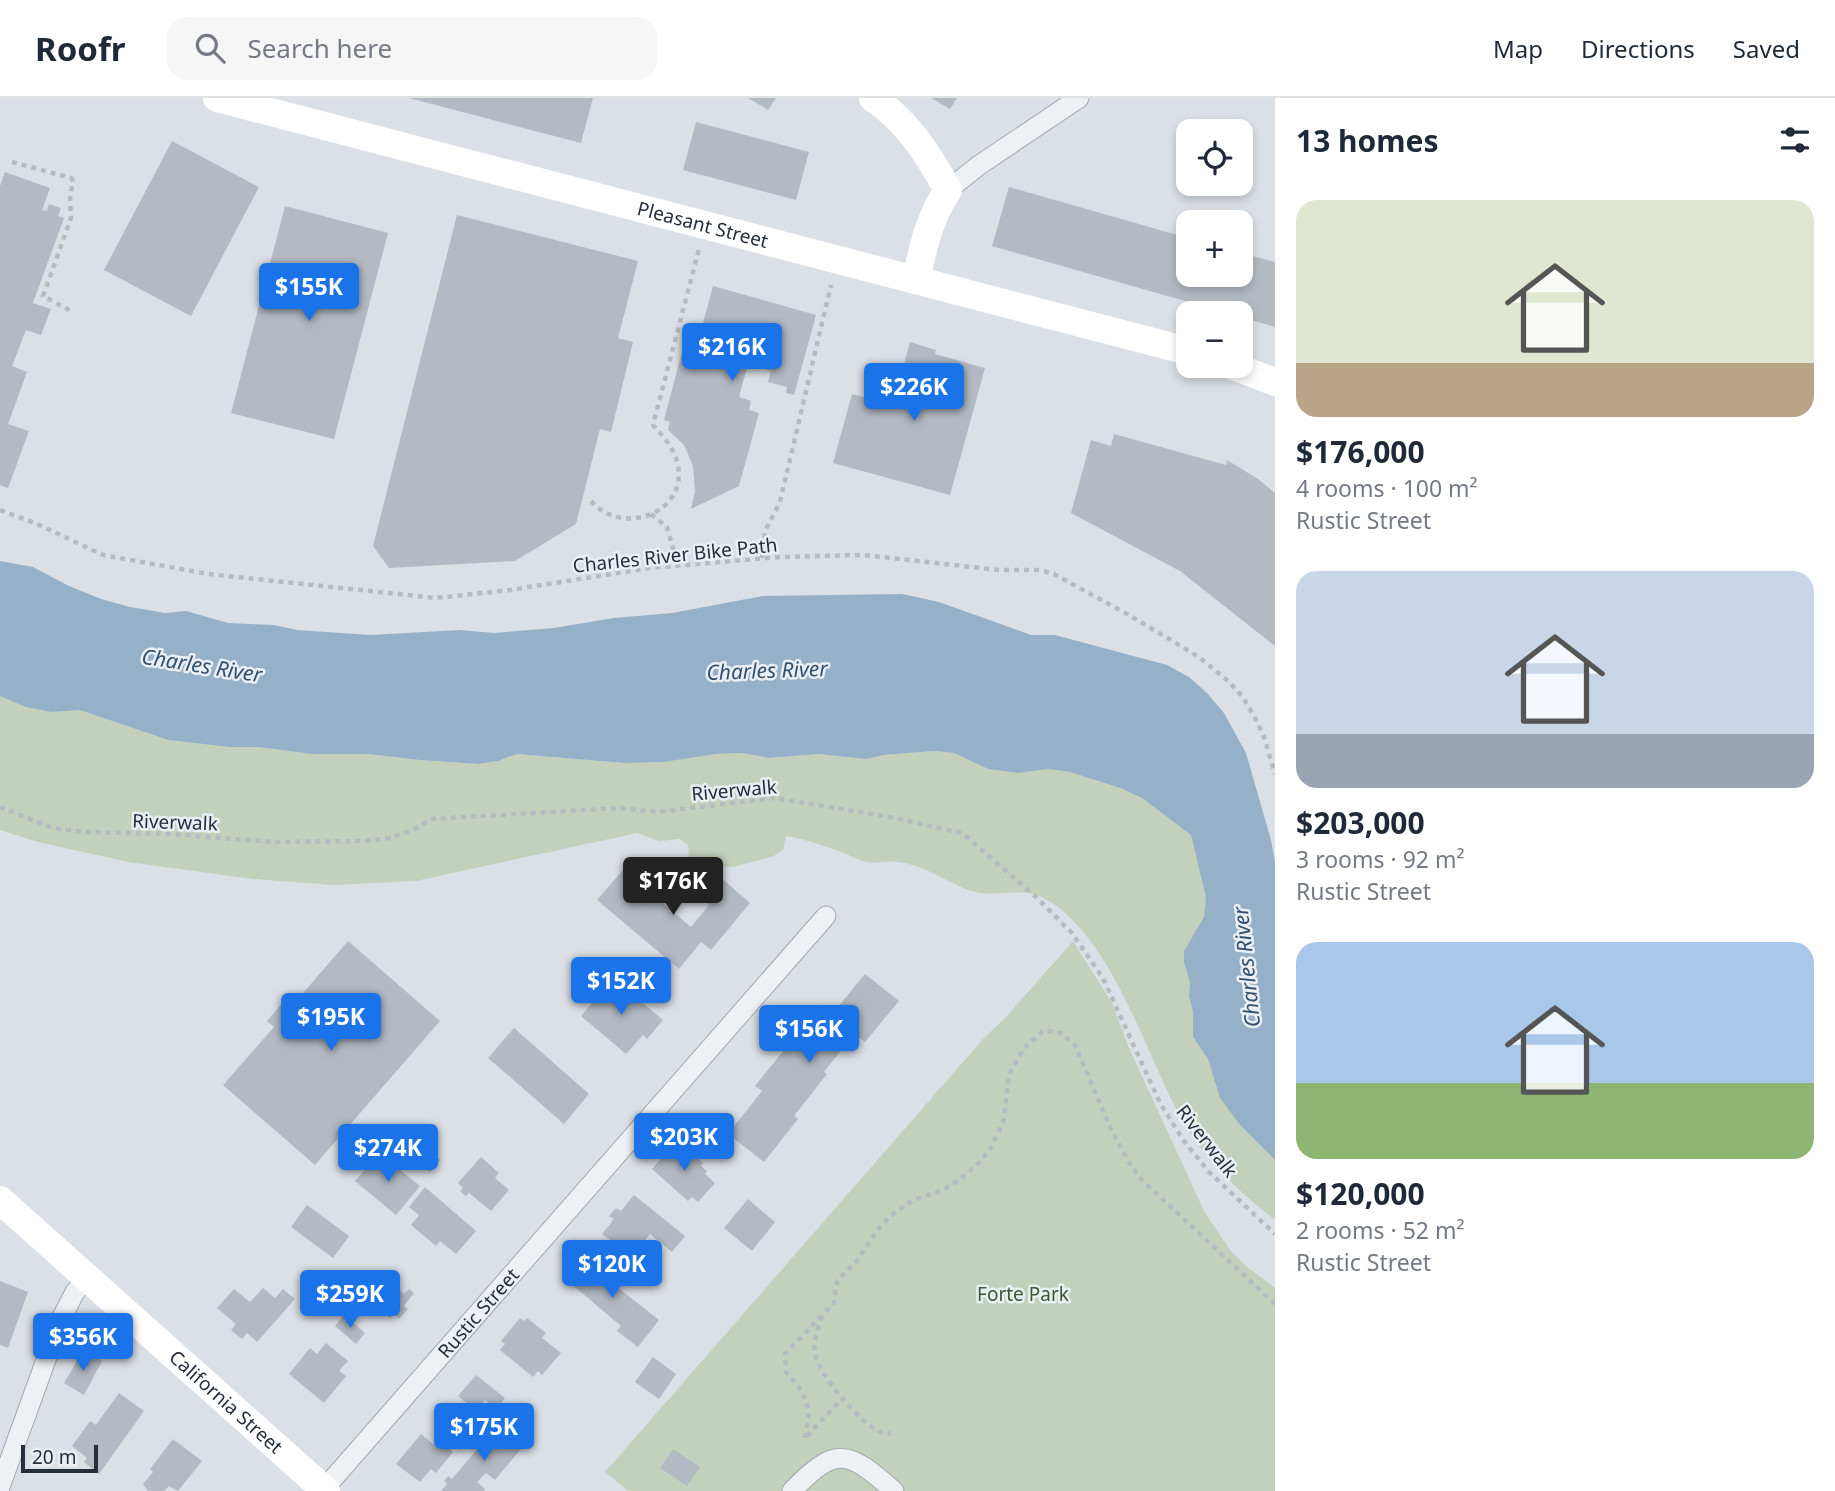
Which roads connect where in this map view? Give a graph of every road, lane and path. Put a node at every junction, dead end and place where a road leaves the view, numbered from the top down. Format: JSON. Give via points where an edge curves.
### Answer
{"nodes":[{"id":1,"x":217,"y":98,"type":"edge"},
{"id":2,"x":873,"y":98,"type":"edge"},
{"id":3,"x":1079,"y":98,"type":"edge"},
{"id":4,"x":12,"y":162,"type":"dead end"},
{"id":5,"x":948,"y":190,"type":"junction"},
{"id":6,"x":700,"y":248,"type":"dead end"},
{"id":7,"x":916,"y":281,"type":"junction"},
{"id":8,"x":831,"y":283,"type":"dead end"},
{"id":9,"x":73,"y":312,"type":"dead end"},
{"id":10,"x":1176,"y":348,"type":"edge"},
{"id":11,"x":1253,"y":374,"type":"edge"},
{"id":12,"x":1275,"y":382,"type":"edge"},
{"id":13,"x":591,"y":501,"type":"dead end"},
{"id":14,"x":0,"y":510,"type":"edge"},
{"id":15,"x":651,"y":514,"type":"junction"},
{"id":16,"x":762,"y":558,"type":"junction"},
{"id":17,"x":678,"y":566,"type":"junction"},
{"id":18,"x":1275,"y":774,"type":"edge"},
{"id":19,"x":0,"y":807,"type":"edge"},
{"id":20,"x":826,"y":916,"type":"dead end"},
{"id":21,"x":0,"y":1200,"type":"edge"},
{"id":22,"x":1275,"y":1234,"type":"edge"},
{"id":23,"x":87,"y":1278,"type":"junction"},
{"id":24,"x":1275,"y":1304,"type":"edge"},
{"id":25,"x":822,"y":1315,"type":"junction"},
{"id":26,"x":842,"y":1399,"type":"junction"},
{"id":27,"x":891,"y":1434,"type":"dead end"},
{"id":28,"x":0,"y":1487,"type":"edge"},
{"id":29,"x":325,"y":1490,"type":"edge"},
{"id":30,"x":792,"y":1491,"type":"edge"},
{"id":31,"x":894,"y":1491,"type":"edge"}],
"edges":[{"from":1,"to":7,"type":"street","name":"Pleasant Street"},
{"from":2,"to":5,"type":"street","via":[[908,127]]},
{"from":3,"to":5,"type":"street"},
{"from":4,"to":9,"type":"path","via":[[73,181],[71,218],[43,296]]},
{"from":5,"to":7,"type":"street","via":[[928,226]]},
{"from":6,"to":15,"type":"path","via":[[653,425],[676,457],[678,484],[663,507]]},
{"from":7,"to":10,"type":"street","name":"Pleasant Street"},
{"from":8,"to":16,"type":"path","via":[[780,502],[765,531]]},
{"from":11,"to":12,"type":"street"},
{"from":13,"to":15,"type":"path","via":[[618,518]]},
{"from":14,"to":17,"type":"path","name":"Charles River Bike Path","via":[[103,555],[208,574],[436,598]]},
{"from":15,"to":17,"type":"path","via":[[667,527]]},
{"from":16,"to":17,"type":"path","name":"Charles River Bike Path"},
{"from":16,"to":18,"type":"path","name":"Charles River Bike Path","via":[[863,555],[1054,574],[1199,657],[1228,681],[1254,716]]},
{"from":19,"to":22,"type":"path","name":"Riverwalk","via":[[53,828],[320,842],[388,838],[432,819],[619,808],[658,812],[774,798],[962,833],[1071,932],[1103,978],[1160,1102],[1184,1141],[1209,1172]]},
{"from":20,"to":29,"type":"street","name":"Rustic Street"},
{"from":21,"to":23,"type":"street","name":"California Street"},
{"from":23,"to":28,"type":"street","via":[[60,1321]]},
{"from":23,"to":29,"type":"street","name":"California Street"},
{"from":24,"to":25,"type":"path","via":[[1134,1170],[1075,1045],[1064,1035],[1047,1030],[1032,1038],[1007,1077],[1004,1119],[980,1162],[958,1181],[913,1200],[889,1217],[837,1281],[834,1303]]},
{"from":25,"to":26,"type":"path","via":[[815,1354]]},
{"from":25,"to":26,"type":"path","via":[[785,1354],[786,1372],[802,1391],[808,1412],[805,1438]]},
{"from":26,"to":27,"type":"path","via":[[878,1431]]},
{"from":30,"to":31,"type":"street","via":[[822,1462],[838,1456],[854,1460]]}]}
